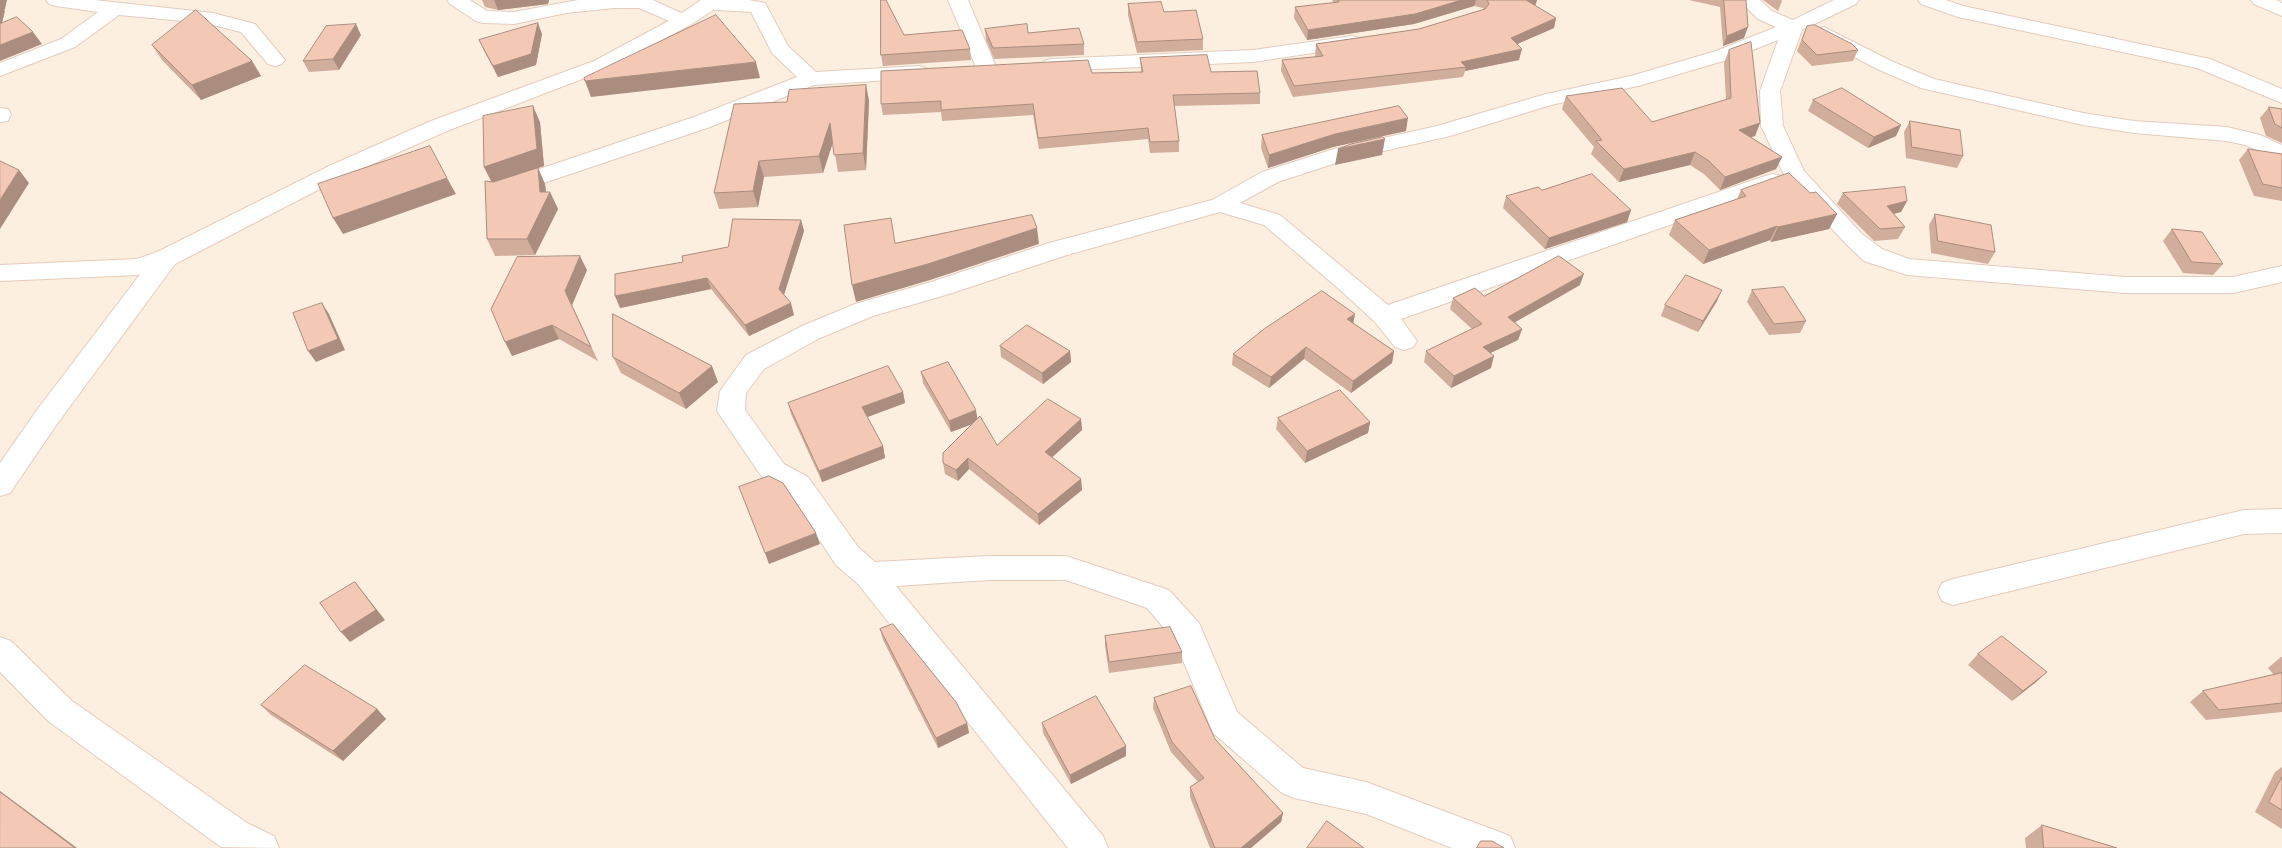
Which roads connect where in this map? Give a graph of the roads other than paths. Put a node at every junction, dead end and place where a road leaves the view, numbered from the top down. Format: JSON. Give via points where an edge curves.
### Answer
{"nodes":[{"id":1,"x":56,"y":0,"type":"edge"},
{"id":2,"x":457,"y":0,"type":"edge"},
{"id":3,"x":958,"y":0,"type":"edge"},
{"id":4,"x":1749,"y":0,"type":"edge"},
{"id":5,"x":1849,"y":0,"type":"edge"},
{"id":6,"x":1928,"y":0,"type":"edge"},
{"id":7,"x":2262,"y":0,"type":"edge"},
{"id":8,"x":709,"y":2,"type":"edge"},
{"id":9,"x":115,"y":9,"type":"junction"},
{"id":10,"x":2282,"y":10,"type":"edge"},
{"id":11,"x":683,"y":21,"type":"junction"},
{"id":12,"x":1799,"y":25,"type":"junction"},
{"id":13,"x":1374,"y":38,"type":"edge"},
{"id":14,"x":274,"y":60,"type":"dead end"},
{"id":15,"x":1035,"y":65,"type":"edge"},
{"id":16,"x":986,"y":68,"type":"edge"},
{"id":17,"x":0,"y":70,"type":"edge"},
{"id":18,"x":937,"y":70,"type":"edge"},
{"id":19,"x":811,"y":78,"type":"junction"},
{"id":20,"x":2282,"y":97,"type":"edge"},
{"id":21,"x":2282,"y":153,"type":"edge"},
{"id":22,"x":1794,"y":174,"type":"junction"},
{"id":23,"x":500,"y":190,"type":"edge"},
{"id":24,"x":1220,"y":205,"type":"junction"},
{"id":25,"x":166,"y":258,"type":"junction"},
{"id":26,"x":0,"y":273,"type":"edge"},
{"id":27,"x":2282,"y":274,"type":"edge"},
{"id":28,"x":1384,"y":316,"type":"junction"},
{"id":29,"x":1404,"y":341,"type":"dead end"},
{"id":30,"x":0,"y":485,"type":"edge"},
{"id":31,"x":2282,"y":520,"type":"edge"},
{"id":32,"x":869,"y":575,"type":"junction"},
{"id":33,"x":1953,"y":592,"type":"dead end"},
{"id":34,"x":0,"y":651,"type":"edge"},
{"id":35,"x":261,"y":848,"type":"edge"},
{"id":36,"x":1090,"y":848,"type":"edge"},
{"id":37,"x":1497,"y":848,"type":"edge"}],
"edges":[{"from":1,"to":9,"type":"street"},
{"from":2,"to":11,"type":"street","via":[[483,17],[514,18],[566,7],[642,2]]},
{"from":3,"to":16,"type":"street"},
{"from":4,"to":12,"type":"street","via":[[1765,15]]},
{"from":5,"to":12,"type":"street"},
{"from":6,"to":20,"type":"street","via":[[1967,13],[2203,63]]},
{"from":7,"to":10,"type":"street"},
{"from":8,"to":11,"type":"street"},
{"from":8,"to":19,"type":"street","via":[[758,7],[779,49]]},
{"from":9,"to":14,"type":"street","via":[[206,17],[248,28]]},
{"from":9,"to":17,"type":"street","via":[[68,43]]},
{"from":11,"to":25,"type":"street","via":[[601,65],[439,126],[337,171]]},
{"from":12,"to":21,"type":"street","via":[[1928,84],[2082,119],[2134,127],[2227,134]]},
{"from":12,"to":22,"type":"street","via":[[1770,90],[1772,126]]},
{"from":12,"to":24,"type":"street","via":[[1723,55],[1635,81],[1546,100],[1442,131],[1342,154],[1270,177]]},
{"from":13,"to":15,"type":"street","via":[[1253,56]]},
{"from":18,"to":19,"type":"street"},
{"from":19,"to":23,"type":"street","via":[[702,122]]},
{"from":22,"to":27,"type":"street","via":[[1873,255],[1907,268],[2125,285],[2233,285]]},
{"from":22,"to":28,"type":"street"},
{"from":24,"to":28,"type":"street","via":[[1272,220]]},
{"from":24,"to":32,"type":"street","via":[[1058,249],[864,310],[811,332],[756,362],[734,391],[731,411],[774,472],[798,485],[847,556]]},
{"from":25,"to":26,"type":"street","via":[[138,267]]},
{"from":25,"to":30,"type":"street"},
{"from":28,"to":29,"type":"street"},
{"from":31,"to":33,"type":"street","via":[[2244,522]]},
{"from":32,"to":36,"type":"street"},
{"from":32,"to":37,"type":"street","via":[[988,568],[1066,568],[1158,599],[1188,634],[1225,722],[1294,782],[1366,798]]},
{"from":34,"to":35,"type":"street","via":[[60,711],[234,835]]}]}
